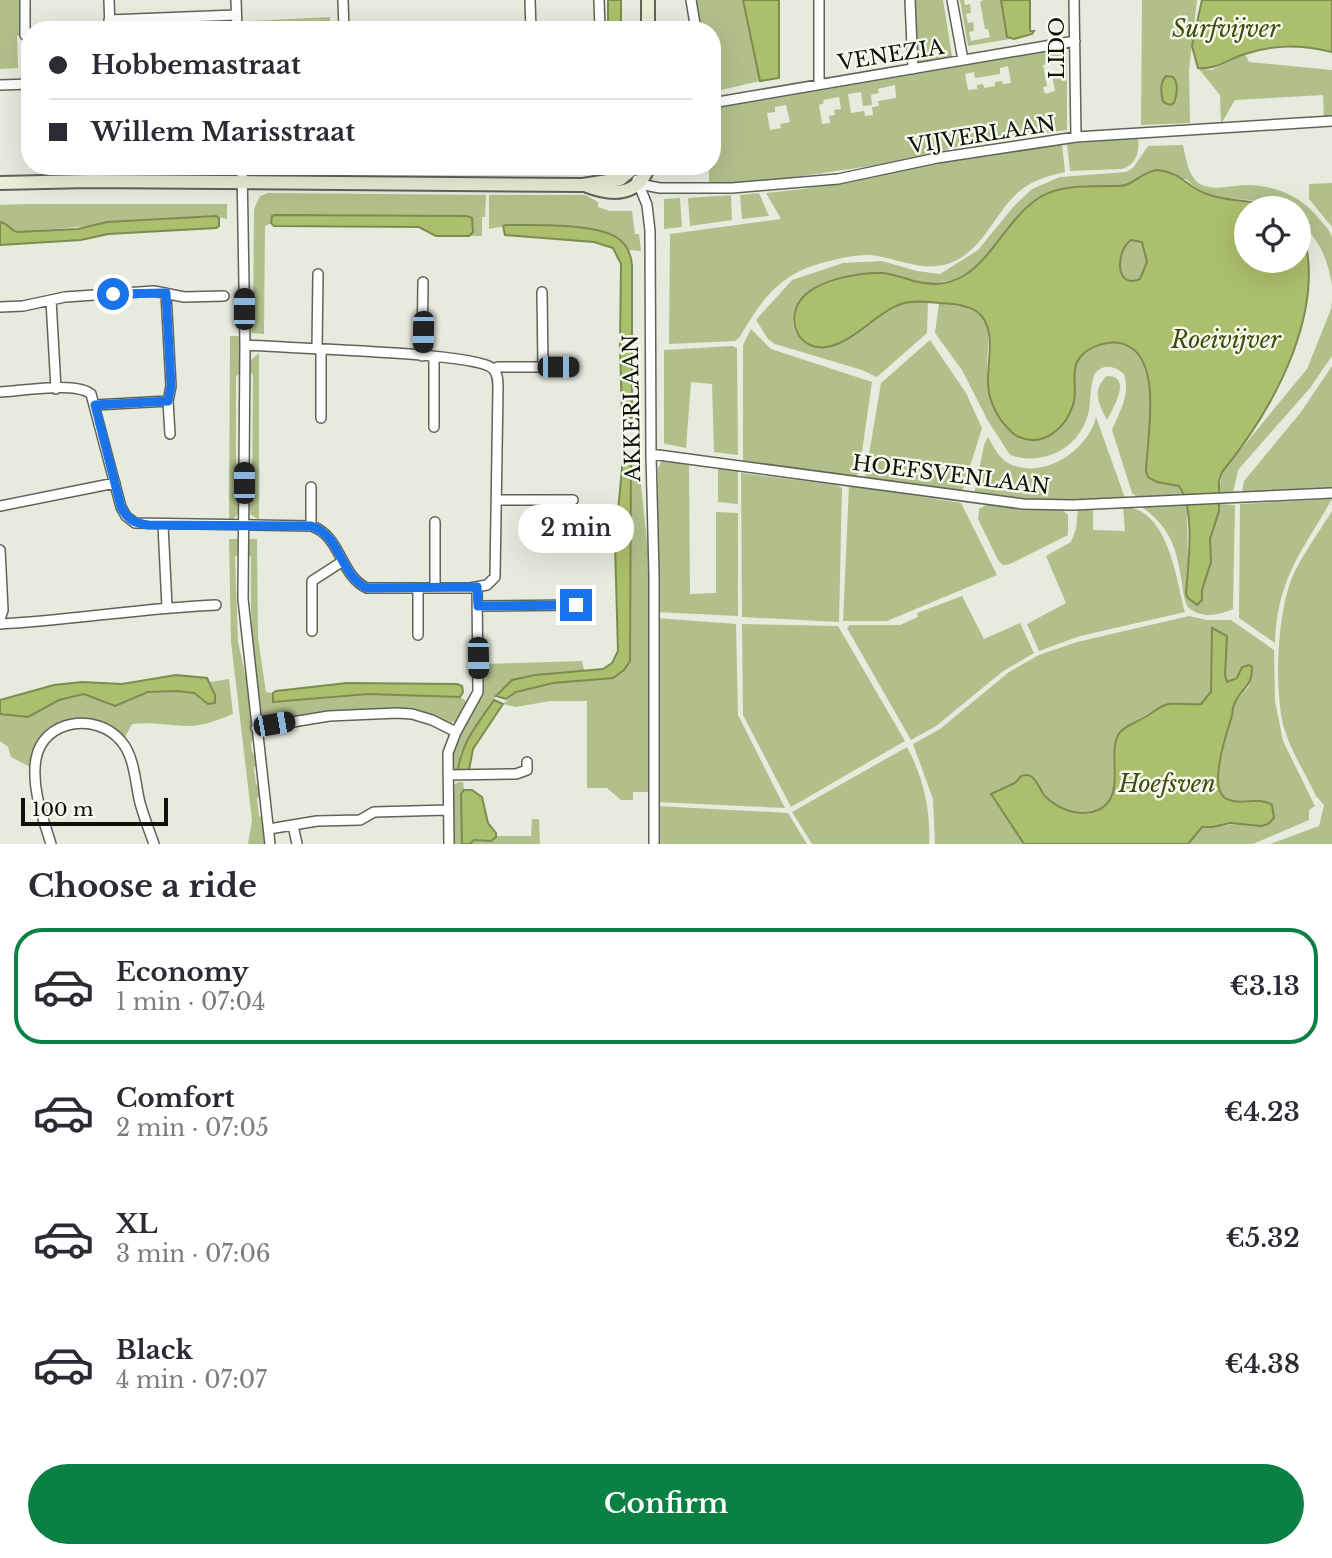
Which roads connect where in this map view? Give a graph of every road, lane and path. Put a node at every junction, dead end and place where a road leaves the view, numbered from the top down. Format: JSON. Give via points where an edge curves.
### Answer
{"nodes":[{"id":1,"x":25,"y":0,"type":"edge"},
{"id":2,"x":109,"y":0,"type":"edge"},
{"id":3,"x":236,"y":0,"type":"edge"},
{"id":4,"x":343,"y":0,"type":"edge"},
{"id":5,"x":530,"y":0,"type":"edge"},
{"id":6,"x":599,"y":0,"type":"edge"},
{"id":7,"x":648,"y":0,"type":"edge"},
{"id":8,"x":691,"y":0,"type":"edge"},
{"id":9,"x":819,"y":0,"type":"edge"},
{"id":10,"x":910,"y":0,"type":"edge"},
{"id":11,"x":952,"y":0,"type":"edge"},
{"id":12,"x":1074,"y":0,"type":"edge"},
{"id":13,"x":236,"y":15,"type":"junction"},
{"id":14,"x":25,"y":21,"type":"edge"},
{"id":15,"x":110,"y":21,"type":"edge"},
{"id":16,"x":160,"y":21,"type":"edge"},
{"id":17,"x":236,"y":21,"type":"edge"},
{"id":18,"x":344,"y":21,"type":"edge"},
{"id":19,"x":531,"y":21,"type":"edge"},
{"id":20,"x":600,"y":21,"type":"edge"},
{"id":21,"x":648,"y":21,"type":"edge"},
{"id":22,"x":694,"y":21,"type":"edge"},
{"id":23,"x":1074,"y":41,"type":"junction"},
{"id":24,"x":963,"y":60,"type":"junction"},
{"id":25,"x":913,"y":69,"type":"junction"},
{"id":26,"x":21,"y":84,"type":"edge"},
{"id":27,"x":820,"y":84,"type":"junction"},
{"id":28,"x":0,"y":85,"type":"edge"},
{"id":29,"x":721,"y":101,"type":"edge"},
{"id":30,"x":1332,"y":121,"type":"edge"},
{"id":31,"x":1076,"y":137,"type":"junction"},
{"id":32,"x":242,"y":175,"type":"edge"},
{"id":33,"x":623,"y":175,"type":"edge"},
{"id":34,"x":636,"y":175,"type":"edge"},
{"id":35,"x":644,"y":175,"type":"edge"},
{"id":36,"x":242,"y":182,"type":"junction"},
{"id":37,"x":0,"y":183,"type":"edge"},
{"id":38,"x":639,"y":184,"type":"junction"},
{"id":39,"x":583,"y":185,"type":"junction"},
{"id":40,"x":317,"y":274,"type":"dead end"},
{"id":41,"x":423,"y":282,"type":"dead end"},
{"id":42,"x":542,"y":292,"type":"dead end"},
{"id":43,"x":166,"y":293,"type":"junction"},
{"id":44,"x":224,"y":296,"type":"dead end"},
{"id":45,"x":51,"y":300,"type":"junction"},
{"id":46,"x":0,"y":307,"type":"edge"},
{"id":47,"x":244,"y":345,"type":"junction"},
{"id":48,"x":319,"y":349,"type":"junction"},
{"id":49,"x":422,"y":356,"type":"junction"},
{"id":50,"x":434,"y":357,"type":"junction"},
{"id":51,"x":543,"y":367,"type":"junction"},
{"id":52,"x":573,"y":367,"type":"dead end"},
{"id":53,"x":493,"y":369,"type":"junction"},
{"id":54,"x":56,"y":389,"type":"junction"},
{"id":55,"x":0,"y":392,"type":"edge"},
{"id":56,"x":168,"y":401,"type":"junction"},
{"id":57,"x":95,"y":405,"type":"junction"},
{"id":58,"x":321,"y":418,"type":"dead end"},
{"id":59,"x":434,"y":427,"type":"dead end"},
{"id":60,"x":170,"y":434,"type":"dead end"},
{"id":61,"x":651,"y":454,"type":"junction"},
{"id":62,"x":115,"y":483,"type":"junction"},
{"id":63,"x":311,"y":487,"type":"dead end"},
{"id":64,"x":1332,"y":493,"type":"edge"},
{"id":65,"x":497,"y":499,"type":"junction"},
{"id":66,"x":573,"y":500,"type":"dead end"},
{"id":67,"x":0,"y":506,"type":"edge"},
{"id":68,"x":435,"y":522,"type":"dead end"},
{"id":69,"x":163,"y":525,"type":"junction"},
{"id":70,"x":243,"y":526,"type":"junction"},
{"id":71,"x":311,"y":526,"type":"junction"},
{"id":72,"x":0,"y":550,"type":"edge"},
{"id":73,"x":344,"y":561,"type":"junction"},
{"id":74,"x":477,"y":587,"type":"junction"},
{"id":75,"x":418,"y":589,"type":"junction"},
{"id":76,"x":435,"y":589,"type":"junction"},
{"id":77,"x":216,"y":605,"type":"dead end"},
{"id":78,"x":576,"y":605,"type":"dead end"},
{"id":79,"x":478,"y":606,"type":"junction"},
{"id":80,"x":167,"y":607,"type":"junction"},
{"id":81,"x":0,"y":622,"type":"edge"},
{"id":82,"x":312,"y":631,"type":"dead end"},
{"id":83,"x":418,"y":635,"type":"dead end"},
{"id":84,"x":256,"y":728,"type":"junction"},
{"id":85,"x":456,"y":732,"type":"junction"},
{"id":86,"x":527,"y":762,"type":"dead end"},
{"id":87,"x":448,"y":775,"type":"junction"},
{"id":88,"x":448,"y":810,"type":"junction"},
{"id":89,"x":293,"y":825,"type":"junction"},
{"id":90,"x":268,"y":829,"type":"junction"},
{"id":91,"x":51,"y":844,"type":"edge"},
{"id":92,"x":154,"y":844,"type":"edge"},
{"id":93,"x":270,"y":844,"type":"edge"},
{"id":94,"x":296,"y":844,"type":"edge"},
{"id":95,"x":449,"y":844,"type":"edge"},
{"id":96,"x":654,"y":844,"type":"edge"}],
"edges":[{"from":1,"to":14,"type":"street"},
{"from":2,"to":15,"type":"street"},
{"from":3,"to":13,"type":"street"},
{"from":4,"to":18,"type":"street"},
{"from":5,"to":19,"type":"street"},
{"from":6,"to":20,"type":"street"},
{"from":7,"to":21,"type":"street"},
{"from":8,"to":22,"type":"street"},
{"from":9,"to":27,"type":"street"},
{"from":10,"to":25,"type":"street"},
{"from":11,"to":24,"type":"street"},
{"from":12,"to":23,"type":"street","name":"LIDO"},
{"from":13,"to":16,"type":"street"},
{"from":13,"to":17,"type":"street"},
{"from":23,"to":24,"type":"street","name":"VENEZIA"},
{"from":23,"to":31,"type":"street","name":"LIDO"},
{"from":24,"to":25,"type":"street","name":"VENEZIA"},
{"from":25,"to":27,"type":"street","name":"VENEZIA"},
{"from":26,"to":28,"type":"street"},
{"from":27,"to":29,"type":"street","name":"VENEZIA"},
{"from":30,"to":31,"type":"street","name":"VIJVERLAAN"},
{"from":31,"to":38,"type":"street","name":"VIJVERLAAN","via":[[838,179],[732,188]]},
{"from":32,"to":36,"type":"street"},
{"from":33,"to":39,"type":"street"},
{"from":34,"to":38,"type":"street","name":"AKKERLAAN"},
{"from":35,"to":38,"type":"street"},
{"from":36,"to":37,"type":"street"},
{"from":36,"to":39,"type":"street"},
{"from":36,"to":47,"type":"street"},
{"from":38,"to":39,"type":"street","via":[[625,192],[603,192]]},
{"from":38,"to":61,"type":"street","name":"AKKERLAAN","via":[[650,231]]},
{"from":40,"to":48,"type":"street"},
{"from":41,"to":49,"type":"street"},
{"from":42,"to":51,"type":"street"},
{"from":43,"to":44,"type":"street"},
{"from":43,"to":45,"type":"street"},
{"from":43,"to":56,"type":"street"},
{"from":45,"to":46,"type":"street"},
{"from":45,"to":54,"type":"street"},
{"from":47,"to":48,"type":"street"},
{"from":47,"to":70,"type":"street"},
{"from":48,"to":49,"type":"street"},
{"from":48,"to":58,"type":"street"},
{"from":49,"to":50,"type":"street"},
{"from":50,"to":53,"type":"street","via":[[477,362]]},
{"from":50,"to":59,"type":"street"},
{"from":51,"to":52,"type":"street"},
{"from":51,"to":53,"type":"street"},
{"from":53,"to":65,"type":"street","via":[[498,388]]},
{"from":54,"to":55,"type":"street"},
{"from":54,"to":57,"type":"street","via":[[85,389]]},
{"from":56,"to":57,"type":"street"},
{"from":56,"to":60,"type":"street"},
{"from":57,"to":62,"type":"street"},
{"from":61,"to":64,"type":"street","name":"HOEFSVENLAAN","via":[[1023,504]]},
{"from":61,"to":96,"type":"street","name":"AKKERLAAN"},
{"from":62,"to":67,"type":"street"},
{"from":62,"to":69,"type":"street","via":[[126,516],[135,523]]},
{"from":63,"to":71,"type":"street"},
{"from":65,"to":66,"type":"street"},
{"from":65,"to":74,"type":"street","via":[[495,577],[488,585]]},
{"from":68,"to":76,"type":"street"},
{"from":69,"to":70,"type":"street"},
{"from":69,"to":80,"type":"street"},
{"from":70,"to":71,"type":"street"},
{"from":70,"to":84,"type":"street","via":[[243,599]]},
{"from":71,"to":73,"type":"street","via":[[327,535]]},
{"from":72,"to":81,"type":"street"},
{"from":73,"to":75,"type":"street","via":[[367,588]]},
{"from":73,"to":82,"type":"street","via":[[312,581]]},
{"from":74,"to":76,"type":"street"},
{"from":74,"to":79,"type":"street"},
{"from":75,"to":76,"type":"street"},
{"from":75,"to":83,"type":"street"},
{"from":77,"to":80,"type":"street"},
{"from":78,"to":79,"type":"street"},
{"from":79,"to":85,"type":"street","via":[[478,692]]},
{"from":80,"to":81,"type":"street","via":[[68,620]]},
{"from":84,"to":85,"type":"street","via":[[329,716],[397,713],[432,720]]},
{"from":84,"to":90,"type":"street"},
{"from":85,"to":87,"type":"street","via":[[448,753]]},
{"from":86,"to":87,"type":"street","via":[[527,770],[516,774]]},
{"from":87,"to":88,"type":"street"},
{"from":88,"to":89,"type":"street","via":[[374,813],[360,820]]},
{"from":88,"to":95,"type":"street"},
{"from":89,"to":90,"type":"street"},
{"from":89,"to":94,"type":"street"},
{"from":90,"to":93,"type":"street"},
{"from":91,"to":92,"type":"street","via":[[35,783],[36,755],[58,729],[82,723],[109,729],[127,749]]}]}
